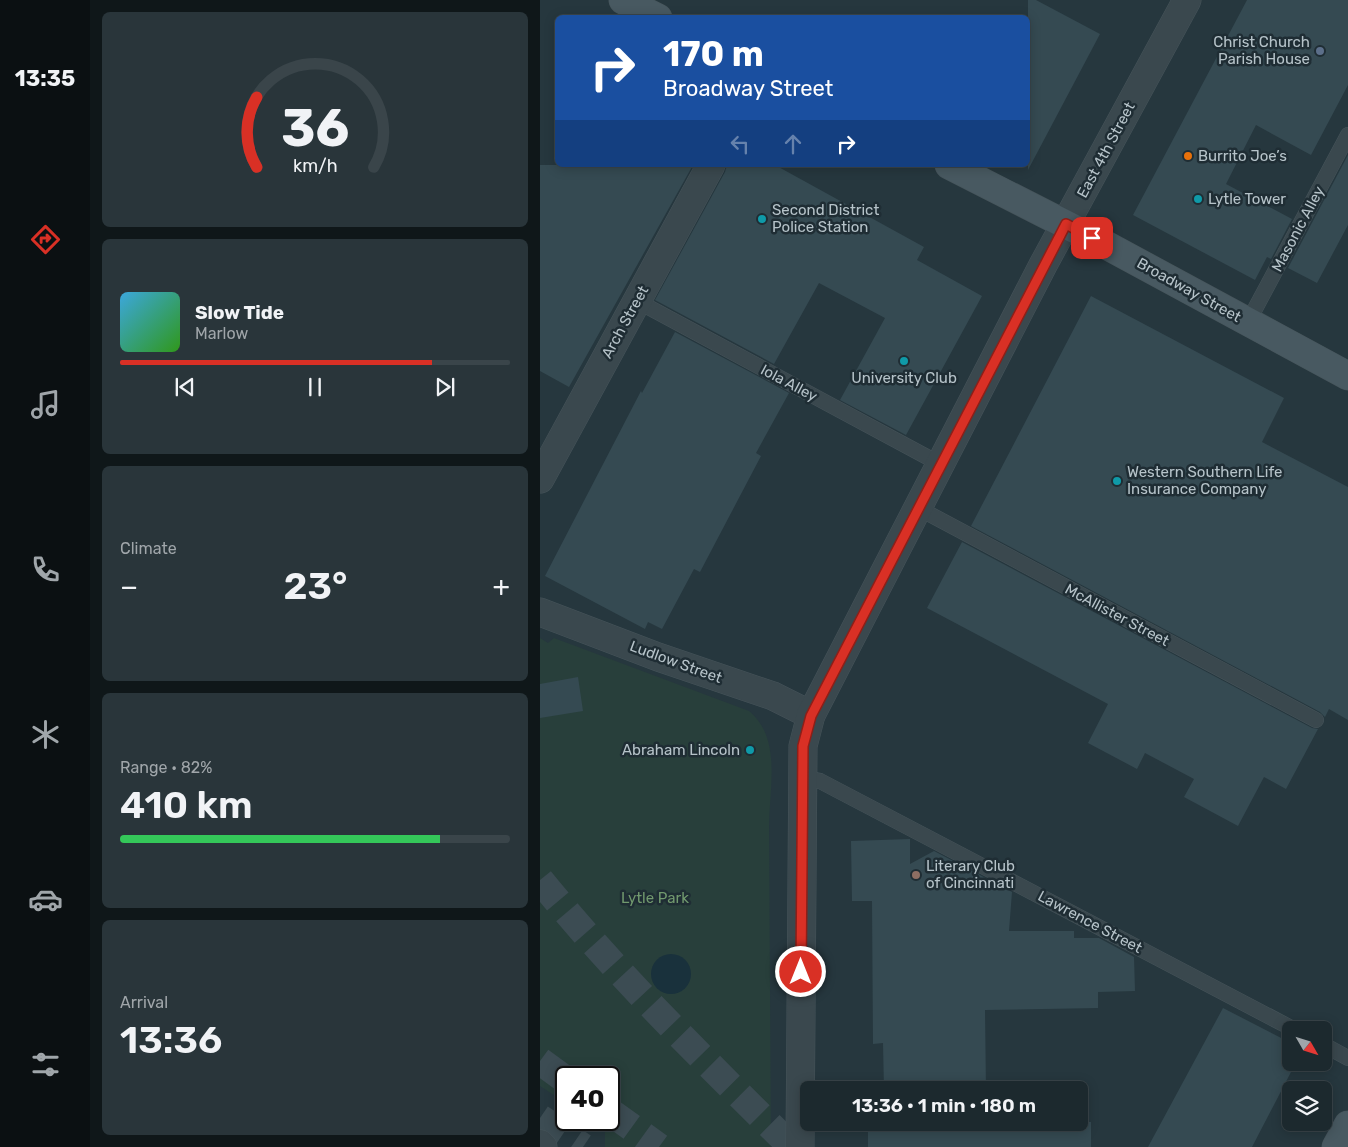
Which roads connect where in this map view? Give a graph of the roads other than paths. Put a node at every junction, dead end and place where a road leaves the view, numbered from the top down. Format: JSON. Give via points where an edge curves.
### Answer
{"nodes":[{"id":1,"x":623,"y":0,"type":"edge"},
{"id":2,"x":1187,"y":0,"type":"edge"},
{"id":3,"x":652,"y":15,"type":"edge"},
{"id":4,"x":1348,"y":135,"type":"edge"},
{"id":5,"x":710,"y":167,"type":"edge"},
{"id":6,"x":953,"y":167,"type":"edge"},
{"id":7,"x":1066,"y":224,"type":"junction"},
{"id":8,"x":637,"y":301,"type":"junction"},
{"id":9,"x":1248,"y":322,"type":"junction"},
{"id":10,"x":1348,"y":376,"type":"edge"},
{"id":11,"x":942,"y":465,"type":"junction"},
{"id":12,"x":540,"y":478,"type":"edge"},
{"id":13,"x":918,"y":508,"type":"junction"},
{"id":14,"x":540,"y":612,"type":"edge"},
{"id":15,"x":811,"y":716,"type":"junction"},
{"id":16,"x":1316,"y":720,"type":"dead end"},
{"id":17,"x":803,"y":778,"type":"junction"},
{"id":18,"x":1282,"y":1023,"type":"edge"},
{"id":19,"x":1332,"y":1049,"type":"edge"},
{"id":20,"x":1348,"y":1058,"type":"edge"},
{"id":21,"x":1348,"y":1125,"type":"edge"},
{"id":22,"x":540,"y":1144,"type":"edge"},
{"id":23,"x":543,"y":1147,"type":"edge"},
{"id":24,"x":800,"y":1147,"type":"edge"},
{"id":25,"x":1336,"y":1147,"type":"edge"}],
"edges":[{"from":1,"to":3,"type":"main road"},
{"from":2,"to":7,"type":"street","name":"East 4th Street"},
{"from":4,"to":9,"type":"lane","name":"Masonic Alley"},
{"from":5,"to":8,"type":"street","name":"Arch Street"},
{"from":6,"to":7,"type":"main road","name":"Broadway Street"},
{"from":7,"to":9,"type":"main road","name":"Broadway Street"},
{"from":7,"to":11,"type":"street","name":"East 4th Street"},
{"from":8,"to":11,"type":"lane","name":"Iola Alley"},
{"from":8,"to":12,"type":"street","name":"Arch Street"},
{"from":9,"to":10,"type":"main road","name":"Broadway Street"},
{"from":11,"to":13,"type":"street","name":"East 4th Street"},
{"from":13,"to":15,"type":"street","name":"East 4th Street"},
{"from":13,"to":16,"type":"lane","name":"McAllister Street"},
{"from":14,"to":15,"type":"street","name":"Ludlow Street","via":[[773,696]]},
{"from":15,"to":17,"type":"street","name":"East 4th Street","via":[[803,746]]},
{"from":17,"to":18,"type":"lane","name":"Lawrence Street","via":[[820,781]]},
{"from":17,"to":24,"type":"street","name":"East 4th Street"},
{"from":19,"to":20,"type":"lane"},
{"from":21,"to":25,"type":"main road"},
{"from":22,"to":23,"type":"street"}]}
